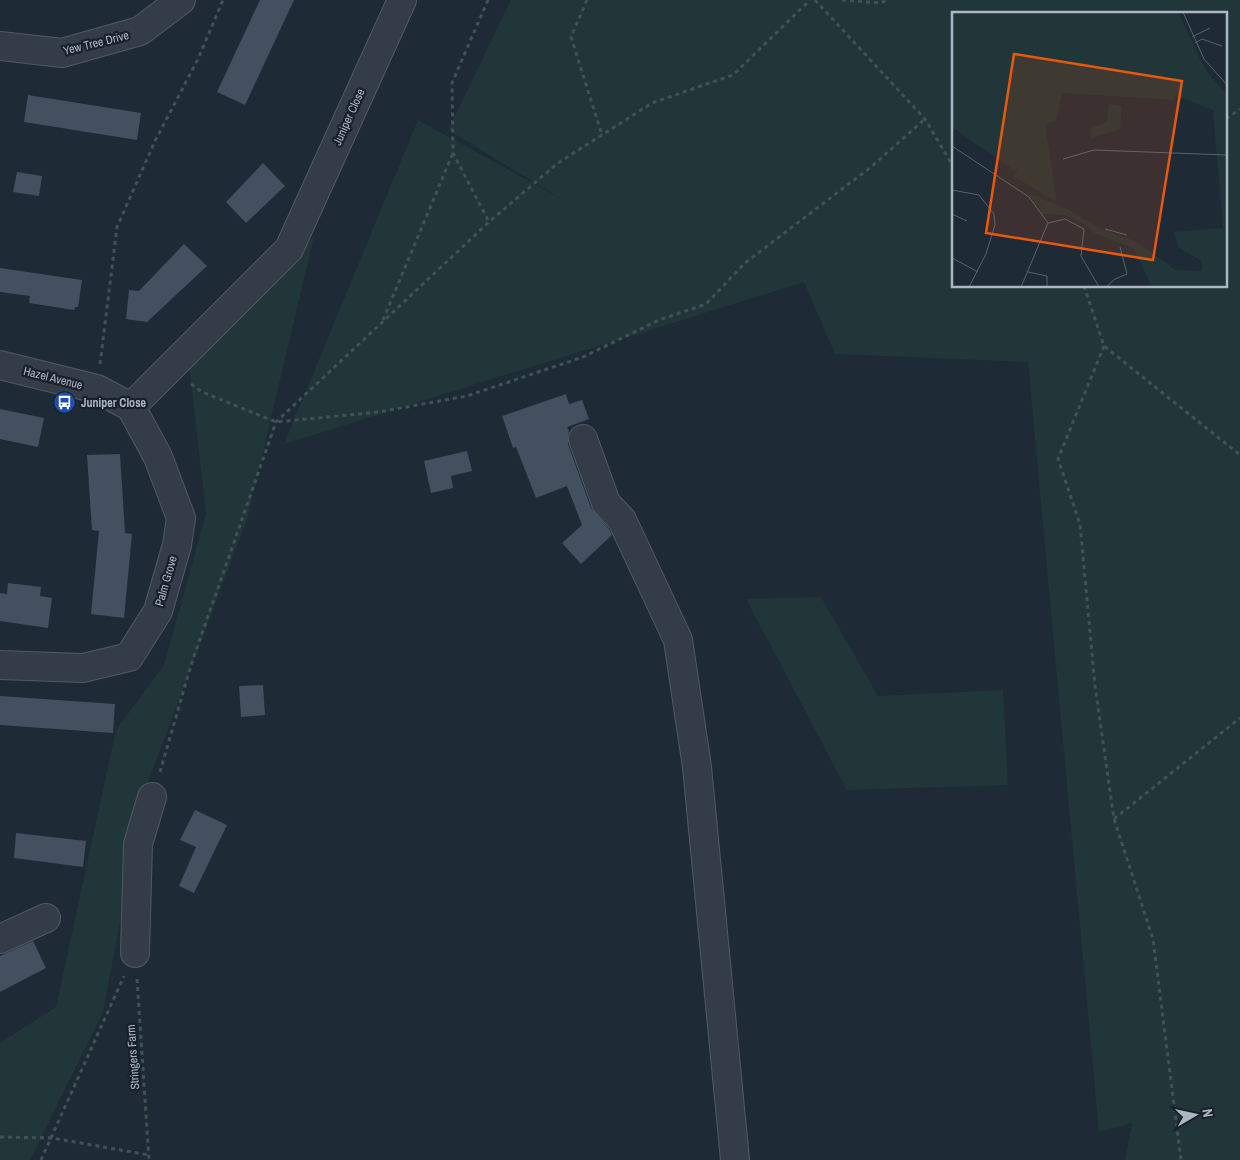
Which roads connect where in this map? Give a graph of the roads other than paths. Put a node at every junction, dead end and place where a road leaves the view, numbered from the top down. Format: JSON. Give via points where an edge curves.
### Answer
{"nodes":[{"id":1,"x":181,"y":0,"type":"edge"},
{"id":2,"x":402,"y":0,"type":"edge"},
{"id":3,"x":0,"y":46,"type":"edge"},
{"id":4,"x":0,"y":365,"type":"edge"},
{"id":5,"x":132,"y":407,"type":"junction"},
{"id":6,"x":583,"y":439,"type":"dead end"},
{"id":7,"x":0,"y":664,"type":"edge"},
{"id":8,"x":152,"y":797,"type":"road end"},
{"id":9,"x":46,"y":918,"type":"dead end"},
{"id":10,"x":0,"y":939,"type":"edge"},
{"id":11,"x":135,"y":953,"type":"road end"},
{"id":12,"x":736,"y":1160,"type":"edge"}],
"edges":[{"from":1,"to":3,"type":"street","name":"Yew Tree Drive","via":[[140,31],[62,53]]},
{"from":2,"to":5,"type":"street","name":"Juniper Close","via":[[289,249]]},
{"from":4,"to":5,"type":"street","name":"Hazel Avenue","via":[[97,389]]},
{"from":5,"to":7,"type":"street","name":"Palm Grove","via":[[158,457],[181,518],[177,545],[158,610],[129,656],[83,668]]},
{"from":6,"to":12,"type":"street","via":[[606,503],[622,520],[678,640],[697,767]]},
{"from":8,"to":11,"type":"street","via":[[138,844]]},
{"from":9,"to":10,"type":"street"}]}
